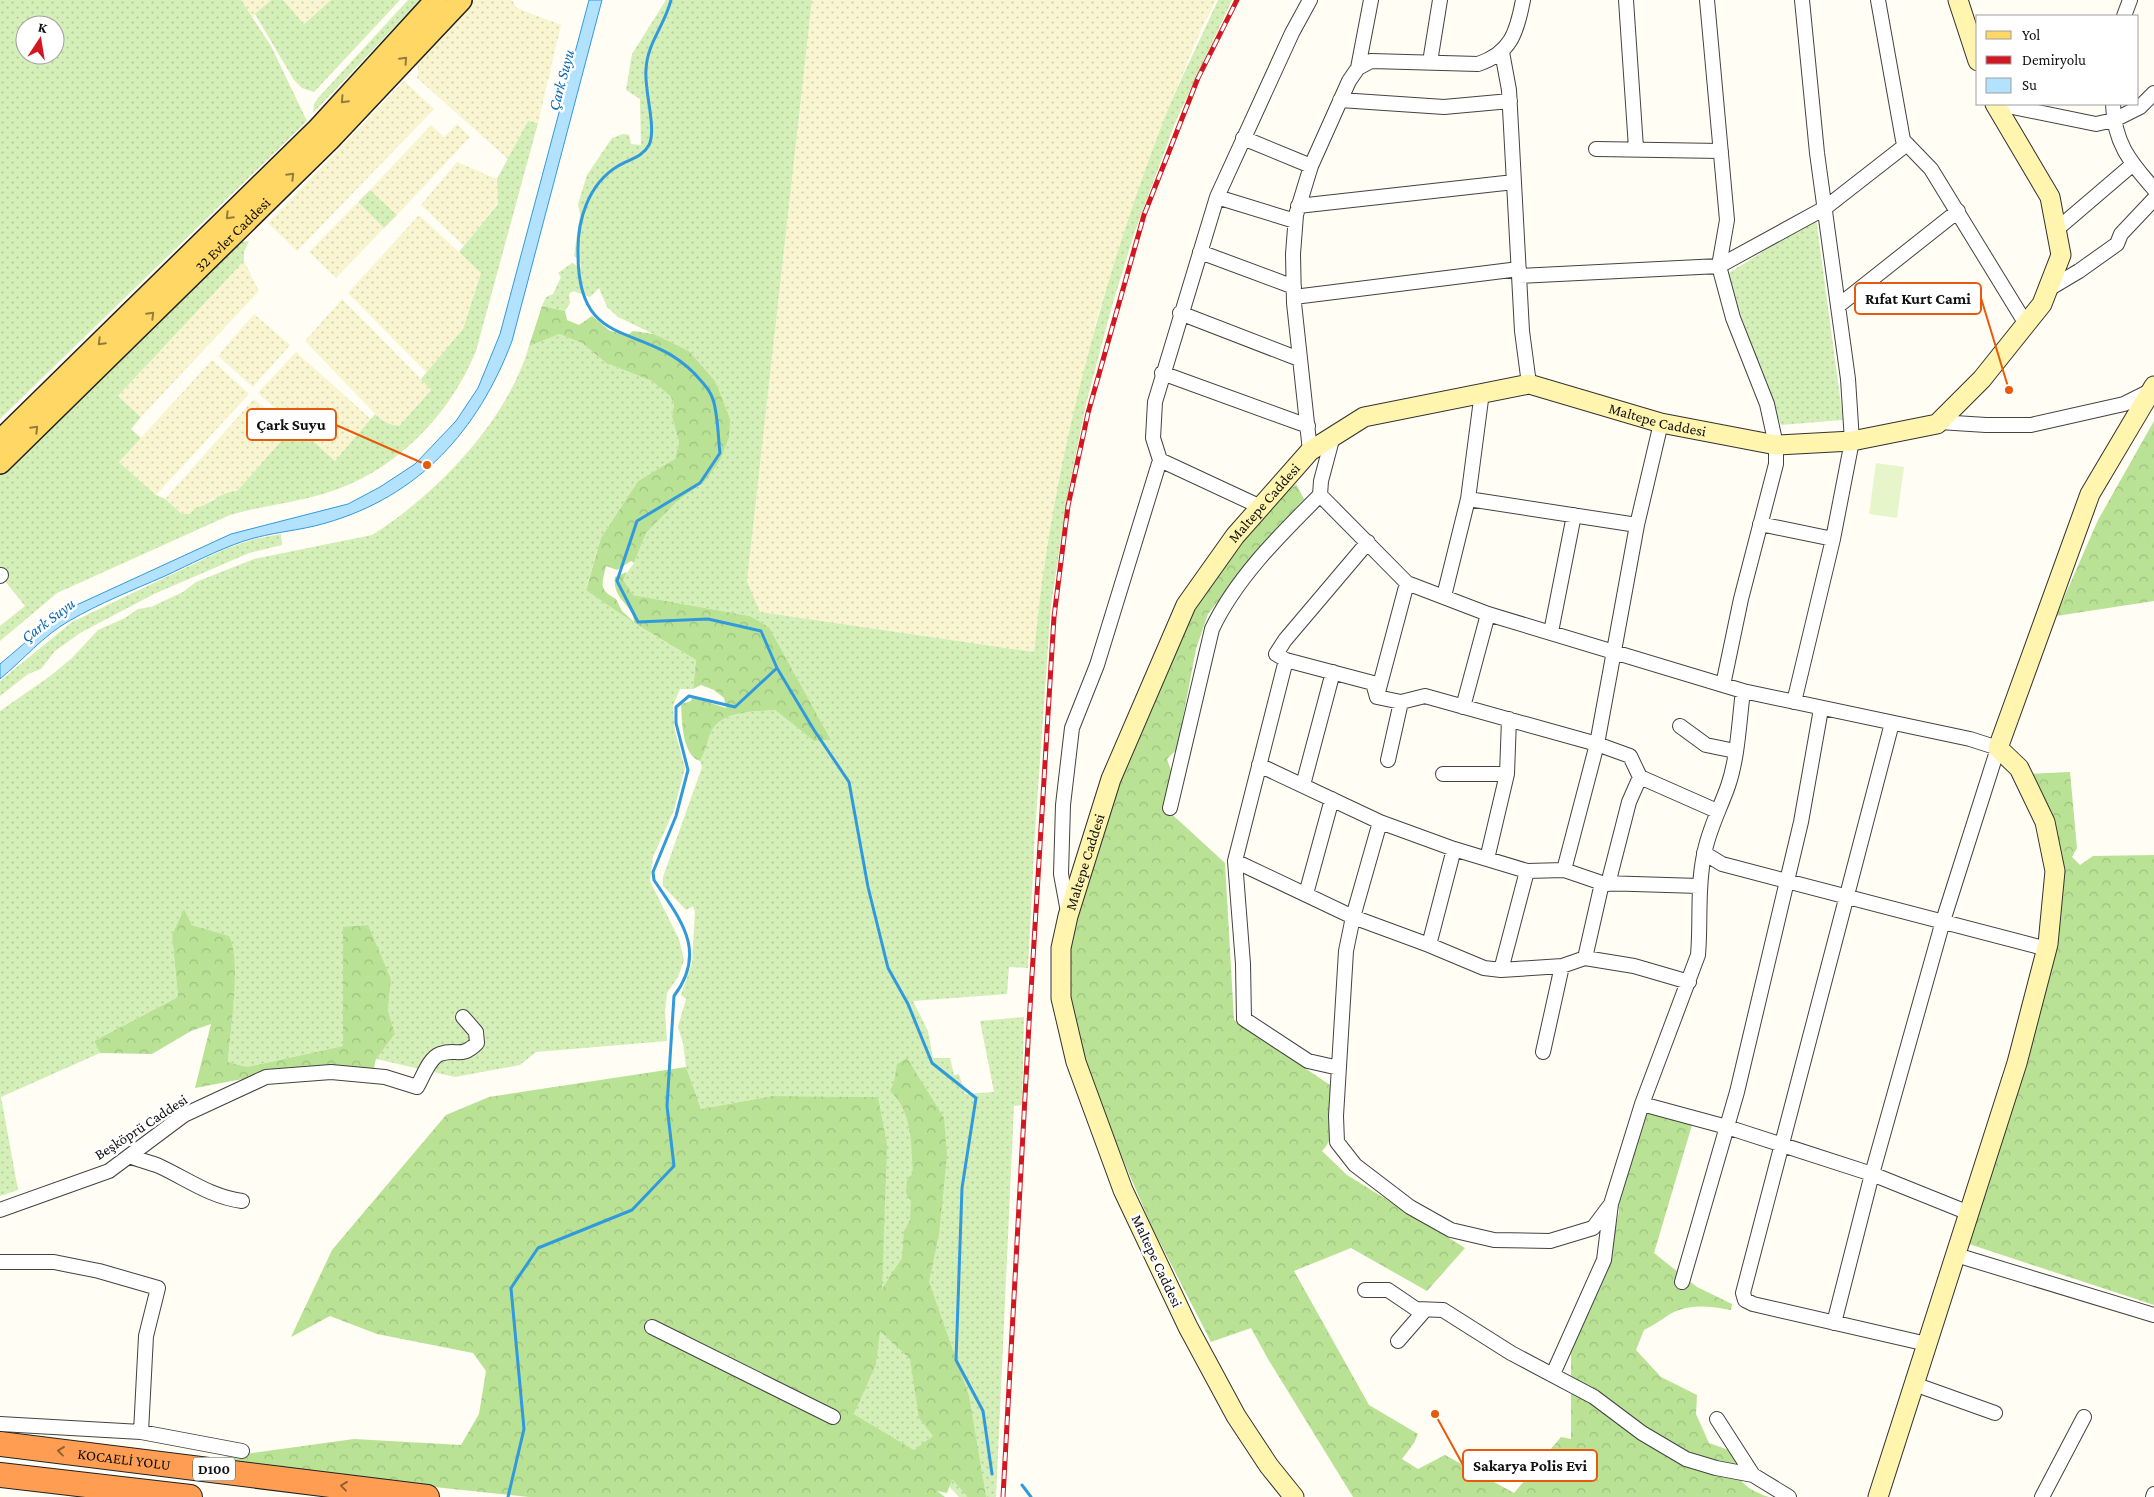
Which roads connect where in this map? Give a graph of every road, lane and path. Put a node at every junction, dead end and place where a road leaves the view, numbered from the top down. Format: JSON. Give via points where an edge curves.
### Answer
{"nodes":[{"id":1,"x":436,"y":0,"type":"edge"},
{"id":2,"x":461,"y":0,"type":"edge"},
{"id":3,"x":1310,"y":0,"type":"edge"},
{"id":4,"x":1371,"y":0,"type":"edge"},
{"id":5,"x":1440,"y":0,"type":"edge"},
{"id":6,"x":1523,"y":0,"type":"edge"},
{"id":7,"x":1626,"y":0,"type":"edge"},
{"id":8,"x":1707,"y":0,"type":"edge"},
{"id":9,"x":1802,"y":0,"type":"edge"},
{"id":10,"x":1878,"y":0,"type":"edge"},
{"id":11,"x":1958,"y":0,"type":"edge"},
{"id":12,"x":2130,"y":0,"type":"edge"},
{"id":13,"x":2124,"y":15,"type":"edge"},
{"id":14,"x":1973,"y":33,"type":"edge"},
{"id":15,"x":1976,"y":50,"type":"edge"},
{"id":16,"x":1502,"y":52,"type":"junction"},
{"id":17,"x":1430,"y":62,"type":"junction"},
{"id":18,"x":1358,"y":68,"type":"junction"},
{"id":19,"x":2154,"y":93,"type":"edge"},
{"id":20,"x":1340,"y":100,"type":"junction"},
{"id":21,"x":1510,"y":101,"type":"junction"},
{"id":22,"x":1998,"y":105,"type":"edge"},
{"id":23,"x":2002,"y":105,"type":"edge"},
{"id":24,"x":2113,"y":105,"type":"edge"},
{"id":25,"x":2114,"y":120,"type":"junction"},
{"id":26,"x":1243,"y":138,"type":"junction"},
{"id":27,"x":1907,"y":144,"type":"junction"},
{"id":28,"x":1636,"y":148,"type":"junction"},
{"id":29,"x":1596,"y":150,"type":"dead end"},
{"id":30,"x":1721,"y":151,"type":"junction"},
{"id":31,"x":2132,"y":165,"type":"junction"},
{"id":32,"x":1311,"y":166,"type":"junction"},
{"id":33,"x":1514,"y":182,"type":"junction"},
{"id":34,"x":2154,"y":189,"type":"edge"},
{"id":35,"x":1217,"y":197,"type":"junction"},
{"id":36,"x":2154,"y":198,"type":"edge"},
{"id":37,"x":1298,"y":206,"type":"junction"},
{"id":38,"x":1825,"y":208,"type":"junction"},
{"id":39,"x":1958,"y":211,"type":"junction"},
{"id":40,"x":1295,"y":221,"type":"junction"},
{"id":41,"x":2056,"y":230,"type":"junction"},
{"id":42,"x":1200,"y":252,"type":"junction"},
{"id":43,"x":1719,"y":266,"type":"junction"},
{"id":44,"x":1519,"y":272,"type":"junction"},
{"id":45,"x":2047,"y":290,"type":"junction"},
{"id":46,"x":1294,"y":292,"type":"junction"},
{"id":47,"x":1838,"y":306,"type":"junction"},
{"id":48,"x":1180,"y":313,"type":"junction"},
{"id":49,"x":2026,"y":324,"type":"junction"},
{"id":50,"x":1299,"y":359,"type":"junction"},
{"id":51,"x":1162,"y":373,"type":"junction"},
{"id":52,"x":1529,"y":384,"type":"junction"},
{"id":53,"x":2153,"y":388,"type":"edge"},
{"id":54,"x":1482,"y":392,"type":"junction"},
{"id":55,"x":1939,"y":422,"type":"junction"},
{"id":56,"x":1661,"y":423,"type":"junction"},
{"id":57,"x":1308,"y":426,"type":"junction"},
{"id":58,"x":1334,"y":436,"type":"junction"},
{"id":59,"x":0,"y":441,"type":"edge"},
{"id":60,"x":1852,"y":441,"type":"junction"},
{"id":61,"x":1776,"y":445,"type":"junction"},
{"id":62,"x":1310,"y":451,"type":"junction"},
{"id":63,"x":1160,"y":460,"type":"junction"},
{"id":64,"x":0,"y":463,"type":"edge"},
{"id":65,"x":1320,"y":495,"type":"junction"},
{"id":66,"x":1468,"y":499,"type":"junction"},
{"id":67,"x":1261,"y":507,"type":"junction"},
{"id":68,"x":1574,"y":515,"type":"junction"},
{"id":69,"x":1637,"y":524,"type":"junction"},
{"id":70,"x":1760,"y":524,"type":"junction"},
{"id":71,"x":1833,"y":538,"type":"junction"},
{"id":72,"x":1368,"y":542,"type":"junction"},
{"id":73,"x":1407,"y":583,"type":"junction"},
{"id":74,"x":1444,"y":596,"type":"junction"},
{"id":75,"x":1488,"y":614,"type":"junction"},
{"id":76,"x":1551,"y":632,"type":"junction"},
{"id":77,"x":1613,"y":651,"type":"junction"},
{"id":78,"x":1286,"y":660,"type":"junction"},
{"id":79,"x":1333,"y":672,"type":"junction"},
{"id":80,"x":1723,"y":686,"type":"junction"},
{"id":81,"x":1743,"y":691,"type":"junction"},
{"id":82,"x":1377,"y":697,"type":"junction"},
{"id":83,"x":1401,"y":702,"type":"junction"},
{"id":84,"x":1794,"y":702,"type":"junction"},
{"id":85,"x":1463,"y":707,"type":"junction"},
{"id":86,"x":1820,"y":709,"type":"junction"},
{"id":87,"x":1509,"y":719,"type":"junction"},
{"id":88,"x":1892,"y":723,"type":"junction"},
{"id":89,"x":1680,"y":726,"type":"dead end"},
{"id":90,"x":1597,"y":744,"type":"junction"},
{"id":91,"x":1998,"y":748,"type":"junction"},
{"id":92,"x":1735,"y":751,"type":"junction"},
{"id":93,"x":1388,"y":760,"type":"dead end"},
{"id":94,"x":1259,"y":765,"type":"junction"},
{"id":95,"x":1443,"y":774,"type":"dead end"},
{"id":96,"x":1507,"y":774,"type":"junction"},
{"id":97,"x":1640,"y":777,"type":"junction"},
{"id":98,"x":1303,"y":785,"type":"junction"},
{"id":99,"x":1332,"y":799,"type":"junction"},
{"id":100,"x":1170,"y":808,"type":"dead end"},
{"id":101,"x":1717,"y":811,"type":"junction"},
{"id":102,"x":1380,"y":822,"type":"junction"},
{"id":103,"x":1454,"y":849,"type":"junction"},
{"id":104,"x":1704,"y":854,"type":"junction"},
{"id":105,"x":1487,"y":859,"type":"junction"},
{"id":106,"x":1235,"y":861,"type":"junction"},
{"id":107,"x":1528,"y":870,"type":"junction"},
{"id":108,"x":1564,"y":870,"type":"junction"},
{"id":109,"x":1787,"y":880,"type":"junction"},
{"id":110,"x":1605,"y":884,"type":"junction"},
{"id":111,"x":1699,"y":886,"type":"junction"},
{"id":112,"x":1306,"y":894,"type":"junction"},
{"id":113,"x":1846,"y":897,"type":"junction"},
{"id":114,"x":1068,"y":916,"type":"junction"},
{"id":115,"x":1353,"y":916,"type":"junction"},
{"id":116,"x":1943,"y":921,"type":"junction"},
{"id":117,"x":1429,"y":945,"type":"junction"},
{"id":118,"x":2047,"y":949,"type":"junction"},
{"id":119,"x":1585,"y":958,"type":"junction"},
{"id":120,"x":1562,"y":966,"type":"junction"},
{"id":121,"x":1501,"y":970,"type":"junction"},
{"id":122,"x":1689,"y":982,"type":"junction"},
{"id":123,"x":462,"y":1017,"type":"dead end"},
{"id":124,"x":1544,"y":1052,"type":"dead end"},
{"id":125,"x":1339,"y":1068,"type":"junction"},
{"id":126,"x":1642,"y":1104,"type":"junction"},
{"id":127,"x":1727,"y":1127,"type":"junction"},
{"id":128,"x":1783,"y":1144,"type":"junction"},
{"id":129,"x":129,"y":1156,"type":"junction"},
{"id":130,"x":1872,"y":1174,"type":"junction"},
{"id":131,"x":242,"y":1201,"type":"dead end"},
{"id":132,"x":1611,"y":1204,"type":"junction"},
{"id":133,"x":0,"y":1210,"type":"edge"},
{"id":134,"x":1969,"y":1213,"type":"junction"},
{"id":135,"x":1956,"y":1255,"type":"junction"},
{"id":136,"x":0,"y":1262,"type":"edge"},
{"id":137,"x":1682,"y":1282,"type":"dead end"},
{"id":138,"x":1365,"y":1290,"type":"dead end"},
{"id":139,"x":1426,"y":1310,"type":"junction"},
{"id":140,"x":2154,"y":1315,"type":"edge"},
{"id":141,"x":1834,"y":1322,"type":"junction"},
{"id":142,"x":652,"y":1327,"type":"dead end"},
{"id":143,"x":1398,"y":1341,"type":"dead end"},
{"id":144,"x":1927,"y":1344,"type":"junction"},
{"id":145,"x":1553,"y":1374,"type":"junction"},
{"id":146,"x":1914,"y":1384,"type":"junction"},
{"id":147,"x":1996,"y":1413,"type":"dead end"},
{"id":148,"x":833,"y":1417,"type":"dead end"},
{"id":149,"x":2084,"y":1417,"type":"dead end"},
{"id":150,"x":1718,"y":1419,"type":"dead end"},
{"id":151,"x":0,"y":1424,"type":"edge"},
{"id":152,"x":141,"y":1432,"type":"junction"},
{"id":153,"x":0,"y":1444,"type":"edge"},
{"id":154,"x":242,"y":1451,"type":"dead end"},
{"id":155,"x":0,"y":1475,"type":"edge"},
{"id":156,"x":1753,"y":1475,"type":"junction"},
{"id":157,"x":190,"y":1497,"type":"edge"},
{"id":158,"x":427,"y":1497,"type":"edge"},
{"id":159,"x":1294,"y":1497,"type":"edge"},
{"id":160,"x":1789,"y":1497,"type":"edge"},
{"id":161,"x":1878,"y":1497,"type":"edge"},
{"id":162,"x":2042,"y":1497,"type":"edge"}],
"edges":[{"from":1,"to":59,"type":"main road","name":"32 Evler Caddesi","one_way":true,"via":[[318,129]]},
{"from":64,"to":2,"type":"main road","name":"32 Evler Caddesi","one_way":true,"via":[[329,140]]},
{"from":3,"to":26,"type":"street"},
{"from":4,"to":18,"type":"street"},
{"from":5,"to":17,"type":"street"},
{"from":6,"to":16,"type":"street","via":[[1519,22],[1510,44]]},
{"from":7,"to":28,"type":"street"},
{"from":8,"to":30,"type":"street"},
{"from":9,"to":38,"type":"street"},
{"from":10,"to":27,"type":"street","via":[[1903,140]]},
{"from":11,"to":14,"type":"street"},
{"from":12,"to":13,"type":"street"},
{"from":14,"to":15,"type":"street"},
{"from":16,"to":17,"type":"street","via":[[1494,59],[1478,64]]},
{"from":16,"to":21,"type":"street"},
{"from":17,"to":18,"type":"street","via":[[1371,61]]},
{"from":18,"to":20,"type":"street"},
{"from":19,"to":25,"type":"street","via":[[2140,106]]},
{"from":20,"to":21,"type":"street","via":[[1444,107]]},
{"from":20,"to":32,"type":"street"},
{"from":21,"to":33,"type":"street"},
{"from":22,"to":41,"type":"street","via":[[2050,197]]},
{"from":23,"to":25,"type":"street","via":[[2096,124]]},
{"from":24,"to":25,"type":"street"},
{"from":25,"to":31,"type":"street","via":[[2116,136]]},
{"from":26,"to":32,"type":"street"},
{"from":26,"to":35,"type":"street"},
{"from":27,"to":38,"type":"street"},
{"from":27,"to":39,"type":"street","via":[[1932,169]]},
{"from":28,"to":29,"type":"street"},
{"from":28,"to":30,"type":"street"},
{"from":30,"to":43,"type":"street","via":[[1727,220]]},
{"from":31,"to":34,"type":"street"},
{"from":31,"to":41,"type":"street"},
{"from":32,"to":37,"type":"street"},
{"from":33,"to":37,"type":"street"},
{"from":33,"to":44,"type":"street"},
{"from":35,"to":40,"type":"street"},
{"from":35,"to":42,"type":"street"},
{"from":36,"to":45,"type":"street","via":[[2121,234],[2117,244]]},
{"from":37,"to":40,"type":"street"},
{"from":38,"to":43,"type":"street"},
{"from":38,"to":47,"type":"street"},
{"from":39,"to":47,"type":"street"},
{"from":39,"to":49,"type":"street"},
{"from":40,"to":46,"type":"street"},
{"from":41,"to":45,"type":"street","via":[[2061,255]]},
{"from":42,"to":46,"type":"street"},
{"from":42,"to":48,"type":"street"},
{"from":43,"to":44,"type":"street"},
{"from":43,"to":61,"type":"street","via":[[1733,318],[1767,404]]},
{"from":44,"to":46,"type":"street"},
{"from":44,"to":52,"type":"street"},
{"from":45,"to":49,"type":"street","via":[[2042,304]]},
{"from":46,"to":50,"type":"street"},
{"from":47,"to":60,"type":"street"},
{"from":48,"to":50,"type":"street"},
{"from":48,"to":51,"type":"street"},
{"from":49,"to":55,"type":"street","via":[[1982,379]]},
{"from":50,"to":57,"type":"street"},
{"from":51,"to":57,"type":"street"},
{"from":51,"to":63,"type":"street","via":[[1155,402],[1154,438]]},
{"from":52,"to":54,"type":"street","name":"Maltepe Caddesi"},
{"from":52,"to":56,"type":"street","name":"Maltepe Caddesi"},
{"from":53,"to":55,"type":"street","via":[[2124,404],[2031,425]]},
{"from":53,"to":91,"type":"street","via":[[2090,494]]},
{"from":54,"to":58,"type":"street","name":"Maltepe Caddesi","via":[[1364,417]]},
{"from":54,"to":66,"type":"street"},
{"from":55,"to":60,"type":"street","name":"Maltepe Caddesi"},
{"from":56,"to":61,"type":"street","name":"Maltepe Caddesi"},
{"from":56,"to":69,"type":"street"},
{"from":57,"to":62,"type":"street"},
{"from":58,"to":62,"type":"street","name":"Maltepe Caddesi"},
{"from":58,"to":65,"type":"street"},
{"from":60,"to":61,"type":"street","name":"Maltepe Caddesi"},
{"from":60,"to":71,"type":"street"},
{"from":61,"to":70,"type":"street","via":[[1776,464]]},
{"from":62,"to":67,"type":"street","name":"Maltepe Caddesi"},
{"from":63,"to":67,"type":"street"},
{"from":63,"to":114,"type":"street","via":[[1097,665],[1072,728],[1063,814],[1062,874]]},
{"from":65,"to":72,"type":"street"},
{"from":65,"to":100,"type":"street","via":[[1280,535],[1223,605],[1212,629]]},
{"from":66,"to":68,"type":"street"},
{"from":66,"to":74,"type":"street"},
{"from":67,"to":114,"type":"street","name":"Maltepe Caddesi","via":[[1235,536],[1186,605],[1111,779]]},
{"from":68,"to":69,"type":"street"},
{"from":68,"to":76,"type":"street"},
{"from":69,"to":77,"type":"street"},
{"from":70,"to":71,"type":"street"},
{"from":70,"to":80,"type":"street"},
{"from":71,"to":84,"type":"street"},
{"from":72,"to":73,"type":"street"},
{"from":72,"to":78,"type":"street","via":[[1285,640],[1276,654]]},
{"from":73,"to":74,"type":"street"},
{"from":73,"to":82,"type":"street"},
{"from":74,"to":75,"type":"street"},
{"from":75,"to":76,"type":"street"},
{"from":75,"to":85,"type":"street"},
{"from":76,"to":77,"type":"street"},
{"from":77,"to":80,"type":"street"},
{"from":77,"to":90,"type":"street"},
{"from":78,"to":79,"type":"street"},
{"from":78,"to":94,"type":"street"},
{"from":79,"to":82,"type":"street","via":[[1373,683]]},
{"from":79,"to":98,"type":"street"},
{"from":80,"to":81,"type":"street"},
{"from":81,"to":84,"type":"street"},
{"from":81,"to":92,"type":"street"},
{"from":82,"to":83,"type":"street"},
{"from":83,"to":85,"type":"street","via":[[1425,696]]},
{"from":83,"to":93,"type":"street"},
{"from":84,"to":86,"type":"street"},
{"from":85,"to":87,"type":"street"},
{"from":86,"to":88,"type":"street"},
{"from":86,"to":109,"type":"street","via":[[1808,788]]},
{"from":87,"to":90,"type":"street"},
{"from":87,"to":96,"type":"street"},
{"from":88,"to":91,"type":"street"},
{"from":88,"to":113,"type":"street"},
{"from":89,"to":92,"type":"street","via":[[1706,745]]},
{"from":90,"to":97,"type":"street","via":[[1630,756]]},
{"from":90,"to":108,"type":"street"},
{"from":91,"to":116,"type":"street"},
{"from":91,"to":118,"type":"street","via":[[2019,768],[2045,822],[2055,871]]},
{"from":92,"to":101,"type":"street","via":[[1728,786]]},
{"from":94,"to":98,"type":"street"},
{"from":94,"to":106,"type":"street"},
{"from":95,"to":96,"type":"street"},
{"from":96,"to":105,"type":"street"},
{"from":97,"to":101,"type":"street"},
{"from":97,"to":110,"type":"street","via":[[1629,802]]},
{"from":98,"to":99,"type":"street"},
{"from":99,"to":102,"type":"street"},
{"from":99,"to":112,"type":"street"},
{"from":101,"to":104,"type":"street"},
{"from":102,"to":103,"type":"street"},
{"from":102,"to":115,"type":"street"},
{"from":103,"to":105,"type":"street"},
{"from":103,"to":117,"type":"street"},
{"from":104,"to":109,"type":"street","via":[[1722,864]]},
{"from":104,"to":111,"type":"street"},
{"from":105,"to":107,"type":"street"},
{"from":106,"to":112,"type":"street"},
{"from":106,"to":125,"type":"street","via":[[1244,1018],[1308,1060]]},
{"from":107,"to":108,"type":"street"},
{"from":107,"to":121,"type":"street"},
{"from":108,"to":110,"type":"street"},
{"from":109,"to":113,"type":"street"},
{"from":109,"to":127,"type":"street"},
{"from":110,"to":111,"type":"street"},
{"from":110,"to":119,"type":"street"},
{"from":111,"to":122,"type":"street","via":[[1698,955]]},
{"from":112,"to":115,"type":"street"},
{"from":113,"to":116,"type":"street"},
{"from":113,"to":128,"type":"street"},
{"from":114,"to":159,"type":"street","name":"Maltepe Caddesi","via":[[1061,948],[1061,998],[1076,1062],[1098,1126],[1123,1190],[1188,1327],[1227,1400],[1268,1466]]},
{"from":115,"to":117,"type":"street"},
{"from":115,"to":125,"type":"street","via":[[1346,950]]},
{"from":116,"to":118,"type":"street"},
{"from":116,"to":130,"type":"street"},
{"from":117,"to":121,"type":"street","via":[[1484,968]]},
{"from":118,"to":134,"type":"street","via":[[2017,1063]]},
{"from":119,"to":120,"type":"street"},
{"from":119,"to":122,"type":"street","via":[[1634,966]]},
{"from":120,"to":121,"type":"street"},
{"from":120,"to":124,"type":"street"},
{"from":122,"to":126,"type":"street"},
{"from":123,"to":129,"type":"street","name":"Beşköprü Caddesi","via":[[476,1032],[477,1043],[468,1052],[440,1054],[432,1060],[417,1086],[385,1077],[331,1072],[266,1077],[184,1115]]},
{"from":125,"to":132,"type":"street","via":[[1337,1142],[1355,1165],[1410,1207],[1451,1230],[1494,1240],[1550,1241],[1593,1228]]},
{"from":126,"to":127,"type":"street"},
{"from":126,"to":132,"type":"street"},
{"from":127,"to":128,"type":"street"},
{"from":127,"to":137,"type":"street"},
{"from":128,"to":130,"type":"street"},
{"from":128,"to":141,"type":"street","via":[[1743,1293],[1745,1300]]},
{"from":129,"to":131,"type":"street","via":[[159,1166],[196,1187]]},
{"from":129,"to":133,"type":"street","name":"Beşköprü Caddesi","via":[[109,1171]]},
{"from":130,"to":134,"type":"street"},
{"from":130,"to":141,"type":"street"},
{"from":132,"to":145,"type":"street","via":[[1604,1260]]},
{"from":134,"to":135,"type":"street"},
{"from":135,"to":140,"type":"street"},
{"from":135,"to":144,"type":"street"},
{"from":136,"to":152,"type":"street","via":[[54,1262],[158,1288],[146,1336]]},
{"from":138,"to":139,"type":"street","via":[[1388,1290],[1416,1309]]},
{"from":139,"to":143,"type":"street"},
{"from":139,"to":145,"type":"street","via":[[1443,1310],[1511,1353]]},
{"from":141,"to":144,"type":"street"},
{"from":142,"to":148,"type":"street"},
{"from":144,"to":146,"type":"street"},
{"from":145,"to":156,"type":"street","via":[[1594,1397],[1642,1433],[1686,1459]]},
{"from":146,"to":147,"type":"street"},
{"from":146,"to":161,"type":"street"},
{"from":149,"to":162,"type":"street"},
{"from":150,"to":156,"type":"street"},
{"from":151,"to":152,"type":"street"},
{"from":152,"to":154,"type":"street"},
{"from":158,"to":153,"type":"highway","name":"KOCAELİ YOLU","number":"D100","one_way":true},
{"from":155,"to":157,"type":"highway","number":"D100"},
{"from":156,"to":160,"type":"street"}]}
